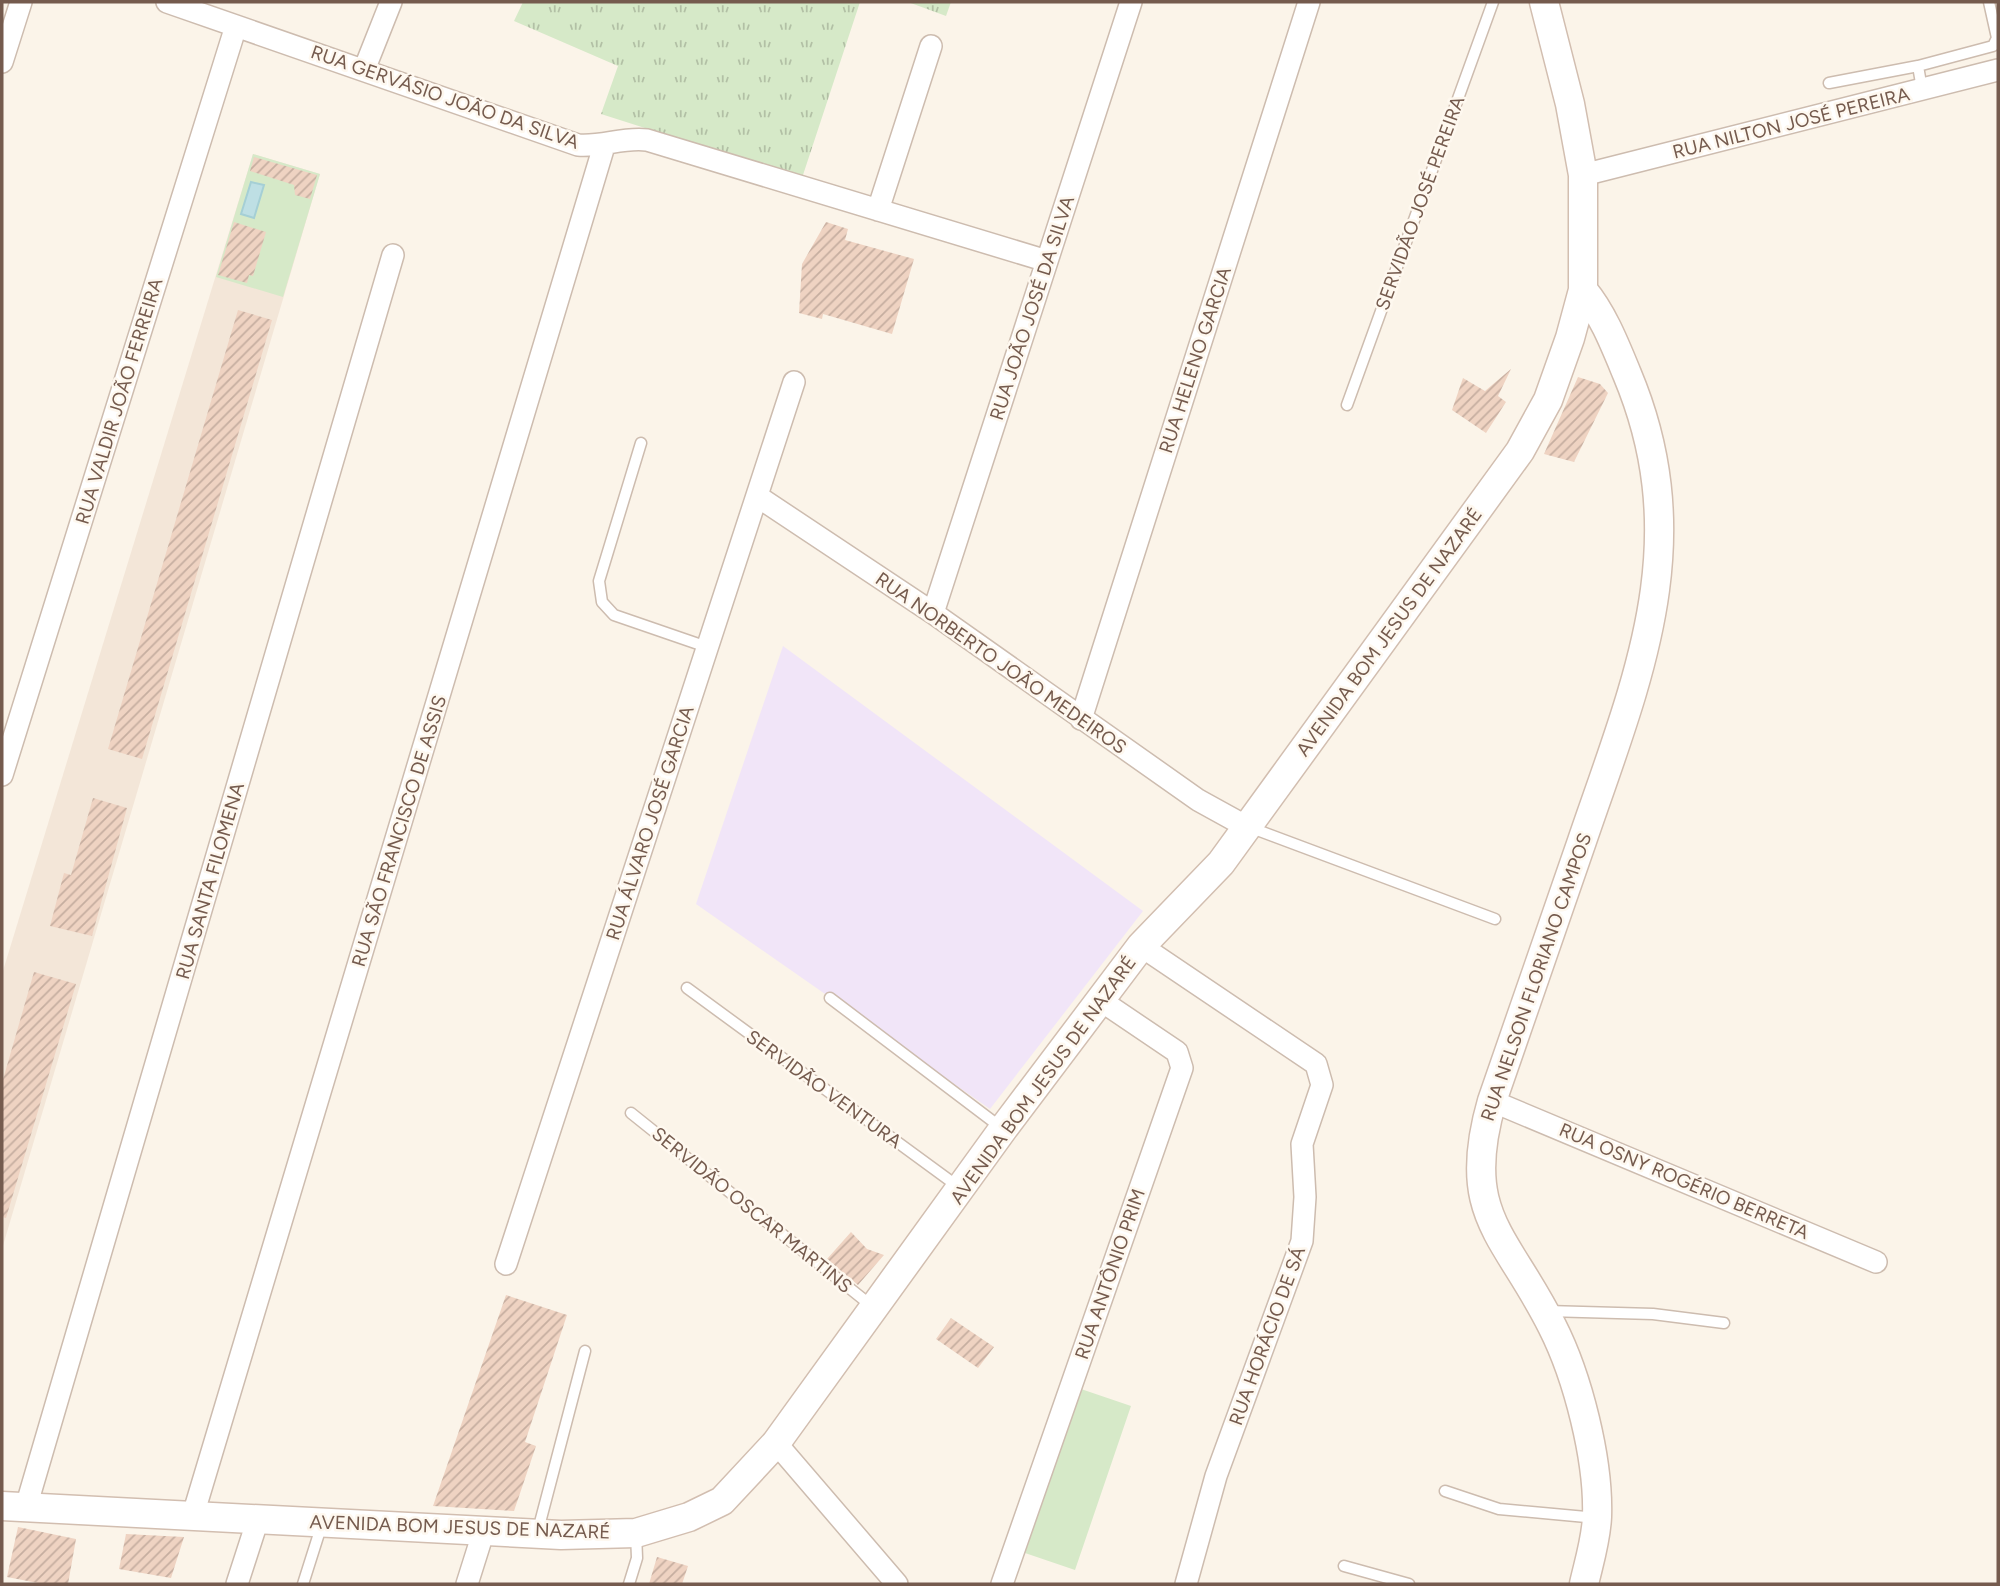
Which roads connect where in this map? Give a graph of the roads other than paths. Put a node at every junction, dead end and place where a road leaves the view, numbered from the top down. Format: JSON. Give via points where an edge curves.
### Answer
{"nodes":[{"id":1,"x":21,"y":2,"type":"edge"},
{"id":2,"x":167,"y":2,"type":"edge"},
{"id":3,"x":391,"y":2,"type":"edge"},
{"id":4,"x":1131,"y":2,"type":"edge"},
{"id":5,"x":1309,"y":2,"type":"edge"},
{"id":6,"x":1493,"y":2,"type":"edge"},
{"id":7,"x":1544,"y":2,"type":"edge"},
{"id":8,"x":1989,"y":2,"type":"edge"},
{"id":9,"x":236,"y":26,"type":"junction"},
{"id":10,"x":931,"y":46,"type":"dead end"},
{"id":11,"x":2,"y":62,"type":"edge"},
{"id":12,"x":1918,"y":66,"type":"junction"},
{"id":13,"x":363,"y":70,"type":"junction"},
{"id":14,"x":1998,"y":70,"type":"edge"},
{"id":15,"x":1829,"y":83,"type":"dead end"},
{"id":16,"x":1922,"y":89,"type":"junction"},
{"id":17,"x":604,"y":146,"type":"junction"},
{"id":18,"x":1583,"y":175,"type":"junction"},
{"id":19,"x":878,"y":209,"type":"junction"},
{"id":20,"x":393,"y":255,"type":"dead end"},
{"id":21,"x":1047,"y":261,"type":"junction"},
{"id":22,"x":1583,"y":290,"type":"junction"},
{"id":23,"x":1570,"y":338,"type":"junction"},
{"id":24,"x":1621,"y":360,"type":"junction"},
{"id":25,"x":794,"y":382,"type":"dead end"},
{"id":26,"x":1347,"y":405,"type":"dead end"},
{"id":27,"x":641,"y":443,"type":"dead end"},
{"id":28,"x":757,"y":496,"type":"junction"},
{"id":29,"x":933,"y":613,"type":"junction"},
{"id":30,"x":707,"y":647,"type":"junction"},
{"id":31,"x":1081,"y":719,"type":"junction"},
{"id":32,"x":2,"y":775,"type":"edge"},
{"id":33,"x":1247,"y":827,"type":"junction"},
{"id":34,"x":1495,"y":919,"type":"dead end"},
{"id":35,"x":1141,"y":946,"type":"junction"},
{"id":36,"x":687,"y":989,"type":"dead end"},
{"id":37,"x":831,"y":998,"type":"dead end"},
{"id":38,"x":1100,"y":1000,"type":"junction"},
{"id":39,"x":1492,"y":1101,"type":"junction"},
{"id":40,"x":631,"y":1112,"type":"dead end"},
{"id":41,"x":1003,"y":1129,"type":"junction"},
{"id":42,"x":962,"y":1190,"type":"junction"},
{"id":43,"x":1876,"y":1262,"type":"dead end"},
{"id":44,"x":506,"y":1264,"type":"dead end"},
{"id":45,"x":873,"y":1307,"type":"junction"},
{"id":46,"x":1545,"y":1311,"type":"junction"},
{"id":47,"x":1724,"y":1322,"type":"dead end"},
{"id":48,"x":585,"y":1350,"type":"dead end"},
{"id":49,"x":776,"y":1443,"type":"junction"},
{"id":50,"x":1445,"y":1491,"type":"dead end"},
{"id":51,"x":14,"y":1506,"type":"edge"},
{"id":52,"x":193,"y":1515,"type":"junction"},
{"id":53,"x":1597,"y":1518,"type":"junction"},
{"id":54,"x":258,"y":1519,"type":"junction"},
{"id":55,"x":323,"y":1522,"type":"junction"},
{"id":56,"x":484,"y":1530,"type":"junction"},
{"id":57,"x":636,"y":1533,"type":"junction"},
{"id":58,"x":537,"y":1534,"type":"junction"},
{"id":59,"x":1344,"y":1566,"type":"dead end"},
{"id":60,"x":237,"y":1584,"type":"edge"},
{"id":61,"x":303,"y":1584,"type":"edge"},
{"id":62,"x":467,"y":1584,"type":"edge"},
{"id":63,"x":629,"y":1584,"type":"edge"},
{"id":64,"x":897,"y":1584,"type":"edge"},
{"id":65,"x":1002,"y":1584,"type":"edge"},
{"id":66,"x":1186,"y":1584,"type":"edge"},
{"id":67,"x":1409,"y":1584,"type":"edge"},
{"id":68,"x":1584,"y":1584,"type":"edge"}],
"edges":[{"from":1,"to":11,"type":"street"},
{"from":2,"to":9,"type":"street","name":"RUA GERVÁSIO JOÃO DA SILVA"},
{"from":3,"to":13,"type":"street"},
{"from":4,"to":21,"type":"street","name":"RUA JOÃO JOSÉ DA SILVA"},
{"from":5,"to":31,"type":"street","name":"RUA HELENO GARCIA"},
{"from":6,"to":26,"type":"lane","name":"SERVIDÃO JOSÉ PEREIRA"},
{"from":7,"to":18,"type":"main road","name":"AVENIDA BOM JESUS DE NAZARÉ"},
{"from":8,"to":12,"type":"lane","via":[[1997,38],[1993,46]]},
{"from":9,"to":13,"type":"street","name":"RUA GERVÁSIO JOÃO DA SILVA"},
{"from":9,"to":32,"type":"street","name":"RUA VALDIR JOÃO FERREIRA"},
{"from":10,"to":19,"type":"street"},
{"from":12,"to":15,"type":"lane"},
{"from":12,"to":16,"type":"lane"},
{"from":13,"to":17,"type":"street","name":"RUA GERVÁSIO JOÃO DA SILVA","via":[[578,145]]},
{"from":14,"to":16,"type":"street","name":"RUA NILTON JOSÉ PEREIRA"},
{"from":16,"to":18,"type":"street","name":"RUA NILTON JOSÉ PEREIRA"},
{"from":17,"to":19,"type":"street","name":"RUA GERVÁSIO JOÃO DA SILVA","via":[[630,138],[647,140]]},
{"from":17,"to":52,"type":"street","name":"RUA SÃO FRANCISCO DE ASSIS"},
{"from":18,"to":22,"type":"main road","name":"AVENIDA BOM JESUS DE NAZARÉ"},
{"from":19,"to":21,"type":"street","name":"RUA GERVÁSIO JOÃO DA SILVA"},
{"from":20,"to":51,"type":"street","name":"RUA SANTA FILOMENA"},
{"from":21,"to":29,"type":"street","name":"RUA JOÃO JOSÉ DA SILVA"},
{"from":22,"to":23,"type":"main road","name":"AVENIDA BOM JESUS DE NAZARÉ"},
{"from":22,"to":24,"type":"main road","name":"RUA NELSON FLORIANO CAMPOS","via":[[1595,304]]},
{"from":23,"to":24,"type":"main road"},
{"from":23,"to":33,"type":"main road","name":"AVENIDA BOM JESUS DE NAZARÉ","via":[[1548,400],[1520,451]]},
{"from":24,"to":39,"type":"main road","name":"RUA NELSON FLORIANO CAMPOS","via":[[1643,414],[1659,492],[1656,602],[1636,683]]},
{"from":25,"to":28,"type":"street","name":"RUA ÁLVARO JOSÉ GARCIA"},
{"from":27,"to":30,"type":"lane","via":[[599,581],[602,602],[614,615]]},
{"from":28,"to":29,"type":"street","name":"RUA NORBERTO JOÃO MEDEIROS"},
{"from":28,"to":30,"type":"street","name":"RUA ÁLVARO JOSÉ GARCIA"},
{"from":29,"to":31,"type":"street","name":"RUA NORBERTO JOÃO MEDEIROS"},
{"from":30,"to":44,"type":"street","name":"RUA ÁLVARO JOSÉ GARCIA"},
{"from":31,"to":33,"type":"street","name":"RUA NORBERTO JOÃO MEDEIROS","via":[[1198,800]]},
{"from":33,"to":34,"type":"lane"},
{"from":33,"to":35,"type":"main road","name":"AVENIDA BOM JESUS DE NAZARÉ","via":[[1222,863]]},
{"from":35,"to":38,"type":"main road","name":"AVENIDA BOM JESUS DE NAZARÉ"},
{"from":35,"to":66,"type":"street","name":"RUA HORÁCIO DE SÁ","via":[[1316,1064],[1322,1085],[1302,1144],[1302,1241],[1216,1476]]},
{"from":36,"to":42,"type":"lane","name":"SERVIDÃO VENTURA"},
{"from":37,"to":41,"type":"lane"},
{"from":38,"to":41,"type":"main road","name":"AVENIDA BOM JESUS DE NAZARÉ"},
{"from":38,"to":65,"type":"street","name":"RUA ANTÔNIO PRIM","via":[[1177,1052],[1182,1069]]},
{"from":39,"to":43,"type":"street","name":"RUA OSNY ROGÉRIO BERRETA"},
{"from":39,"to":46,"type":"main road","name":"RUA NELSON FLORIANO CAMPOS","via":[[1480,1162],[1485,1205]]},
{"from":40,"to":45,"type":"lane","name":"SERVIDÃO OSCAR MARTINS"},
{"from":41,"to":42,"type":"main road","name":"AVENIDA BOM JESUS DE NAZARÉ"},
{"from":42,"to":45,"type":"main road","name":"AVENIDA BOM JESUS DE NAZARÉ"},
{"from":45,"to":49,"type":"main road","name":"AVENIDA BOM JESUS DE NAZARÉ"},
{"from":46,"to":47,"type":"lane","via":[[1653,1314]]},
{"from":46,"to":53,"type":"main road","name":"RUA NELSON FLORIANO CAMPOS","via":[[1584,1421]]},
{"from":48,"to":58,"type":"lane"},
{"from":49,"to":57,"type":"main road","name":"AVENIDA BOM JESUS DE NAZARÉ","via":[[722,1501]]},
{"from":49,"to":64,"type":"street"},
{"from":50,"to":53,"type":"lane","via":[[1499,1509]]},
{"from":51,"to":52,"type":"main road","name":"AVENIDA BOM JESUS DE NAZARÉ"},
{"from":52,"to":54,"type":"main road","name":"AVENIDA BOM JESUS DE NAZARÉ"},
{"from":53,"to":68,"type":"main road","name":"RUA NELSON FLORIANO CAMPOS"},
{"from":54,"to":55,"type":"main road","name":"AVENIDA BOM JESUS DE NAZARÉ"},
{"from":54,"to":60,"type":"street"},
{"from":55,"to":56,"type":"main road","name":"AVENIDA BOM JESUS DE NAZARÉ"},
{"from":55,"to":61,"type":"lane"},
{"from":56,"to":58,"type":"main road","name":"AVENIDA BOM JESUS DE NAZARÉ"},
{"from":56,"to":62,"type":"street"},
{"from":57,"to":58,"type":"main road","name":"AVENIDA BOM JESUS DE NAZARÉ"},
{"from":57,"to":63,"type":"lane","via":[[637,1558]]},
{"from":59,"to":67,"type":"lane"}]}
